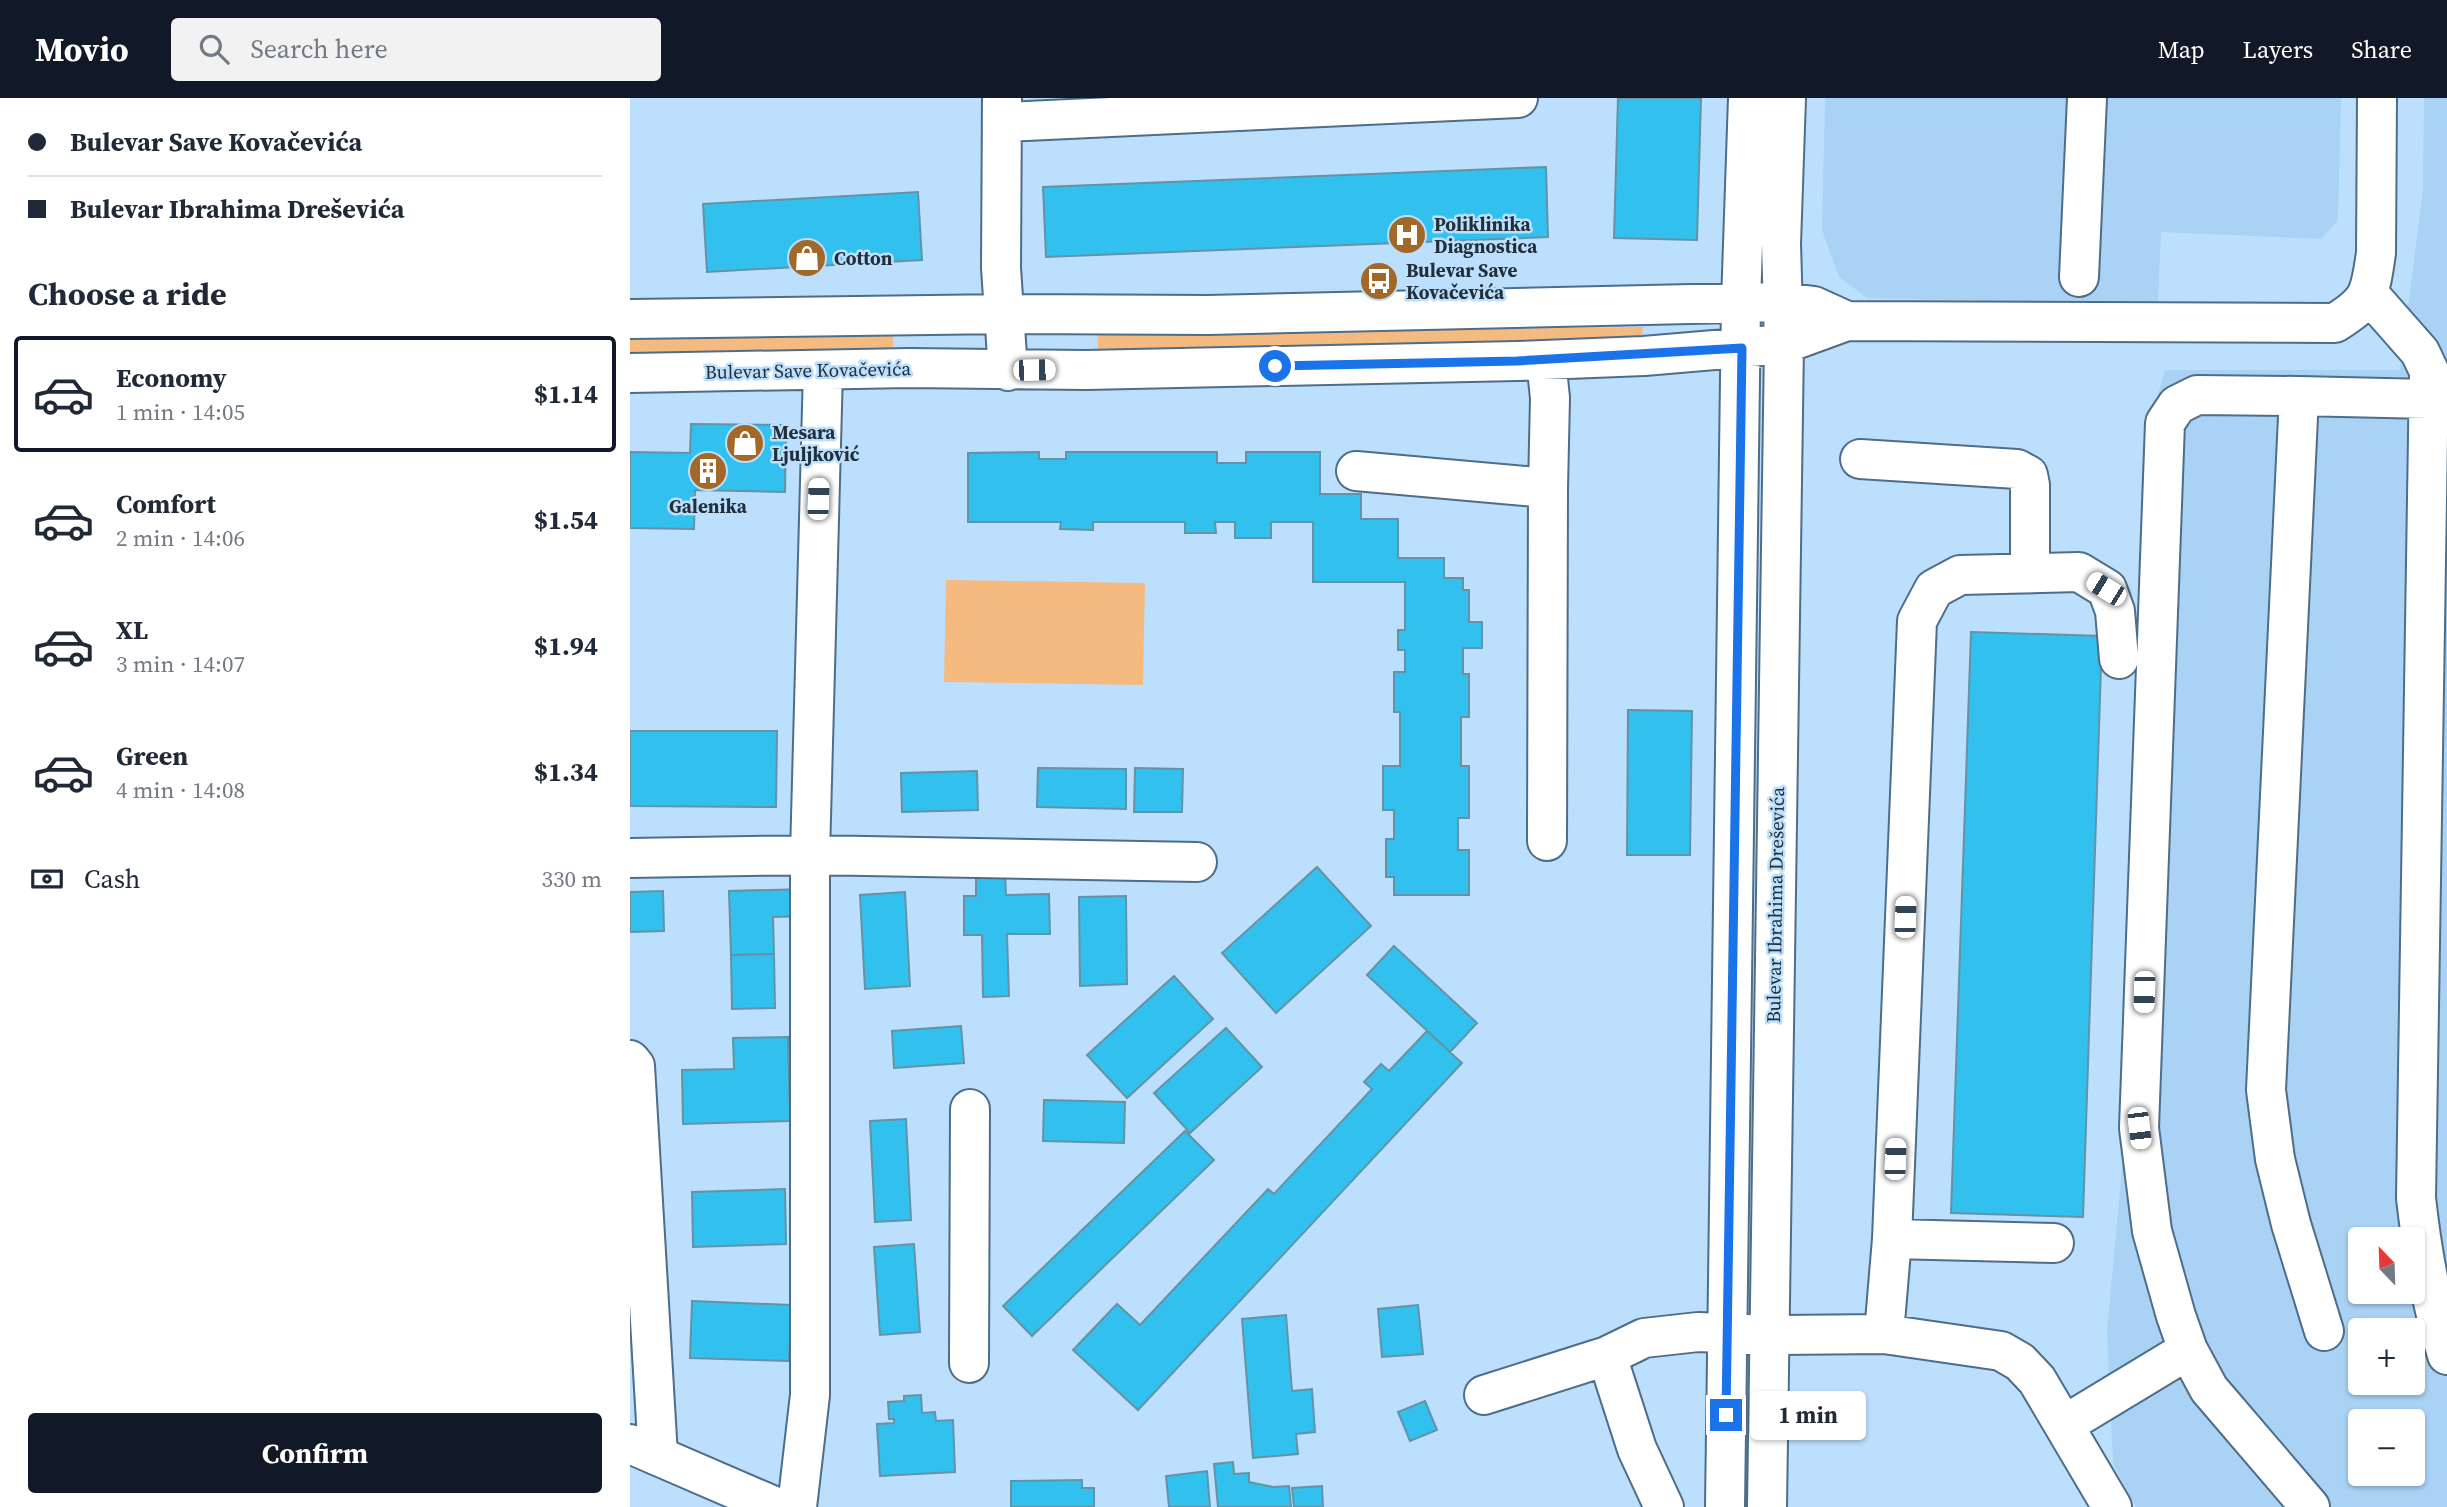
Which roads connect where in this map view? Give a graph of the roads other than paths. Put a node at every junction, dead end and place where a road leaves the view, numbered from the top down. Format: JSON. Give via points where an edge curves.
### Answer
{"nodes":[{"id":1,"x":1518,"y":98,"type":"edge"},
{"id":2,"x":1748,"y":98,"type":"edge"},
{"id":3,"x":1786,"y":98,"type":"edge"},
{"id":4,"x":2087,"y":98,"type":"edge"},
{"id":5,"x":2377,"y":98,"type":"edge"},
{"id":6,"x":1003,"y":110,"type":"edge"},
{"id":7,"x":2079,"y":277,"type":"dead end"},
{"id":8,"x":2369,"y":294,"type":"junction"},
{"id":9,"x":1784,"y":302,"type":"junction"},
{"id":10,"x":1741,"y":303,"type":"junction"},
{"id":11,"x":1005,"y":314,"type":"junction"},
{"id":12,"x":630,"y":319,"type":"edge"},
{"id":13,"x":1847,"y":321,"type":"junction"},
{"id":14,"x":1784,"y":344,"type":"junction"},
{"id":15,"x":1742,"y":348,"type":"junction"},
{"id":16,"x":1546,"y":360,"type":"junction"},
{"id":17,"x":823,"y":370,"type":"junction"},
{"id":18,"x":1008,"y":371,"type":"junction"},
{"id":19,"x":630,"y":373,"type":"edge"},
{"id":20,"x":2437,"y":394,"type":"edge"},
{"id":21,"x":2299,"y":396,"type":"junction"},
{"id":22,"x":1860,"y":459,"type":"dead end"},
{"id":23,"x":1356,"y":471,"type":"dead end"},
{"id":24,"x":1548,"y":488,"type":"junction"},
{"id":25,"x":2030,"y":573,"type":"junction"},
{"id":26,"x":2119,"y":659,"type":"dead end"},
{"id":27,"x":1547,"y":841,"type":"dead end"},
{"id":28,"x":810,"y":855,"type":"junction"},
{"id":29,"x":630,"y":858,"type":"edge"},
{"id":30,"x":1197,"y":862,"type":"dead end"},
{"id":31,"x":630,"y":1060,"type":"edge"},
{"id":32,"x":970,"y":1109,"type":"dead end"},
{"id":33,"x":1892,"y":1239,"type":"junction"},
{"id":34,"x":2054,"y":1244,"type":"dead end"},
{"id":35,"x":2324,"y":1331,"type":"dead end"},
{"id":36,"x":1728,"y":1332,"type":"junction"},
{"id":37,"x":1884,"y":1334,"type":"junction"},
{"id":38,"x":1771,"y":1335,"type":"junction"},
{"id":39,"x":2188,"y":1350,"type":"junction"},
{"id":40,"x":1607,"y":1356,"type":"junction"},
{"id":41,"x":2447,"y":1356,"type":"edge"},
{"id":42,"x":969,"y":1363,"type":"dead end"},
{"id":43,"x":1484,"y":1395,"type":"dead end"},
{"id":44,"x":2064,"y":1426,"type":"junction"},
{"id":45,"x":644,"y":1450,"type":"edge"},
{"id":46,"x":776,"y":1507,"type":"edge"},
{"id":47,"x":797,"y":1507,"type":"edge"},
{"id":48,"x":1664,"y":1507,"type":"edge"},
{"id":49,"x":1725,"y":1507,"type":"edge"},
{"id":50,"x":1767,"y":1507,"type":"edge"},
{"id":51,"x":2112,"y":1507,"type":"edge"},
{"id":52,"x":2310,"y":1507,"type":"edge"}],
"edges":[{"from":1,"to":6,"type":"street"},
{"from":2,"to":10,"type":"street"},
{"from":3,"to":9,"type":"street","name":"Bulevar Ibrahima Dreševića","via":[[1781,244]]},
{"from":4,"to":7,"type":"street"},
{"from":5,"to":8,"type":"street","via":[[2376,253]]},
{"from":6,"to":11,"type":"street","via":[[1001,268]]},
{"from":8,"to":13,"type":"street","via":[[2357,309],[2334,323],[2319,325]]},
{"from":8,"to":20,"type":"street","via":[[2420,352]]},
{"from":9,"to":10,"type":"street"},
{"from":9,"to":13,"type":"street","via":[[1814,306]]},
{"from":9,"to":14,"type":"street","name":"Bulevar Ibrahima Dreševića"},
{"from":10,"to":11,"type":"street"},
{"from":10,"to":15,"type":"street"},
{"from":11,"to":12,"type":"street"},
{"from":11,"to":18,"type":"street"},
{"from":13,"to":14,"type":"street","name":"Bulevar Save Kovačevića"},
{"from":14,"to":15,"type":"street","name":"Bulevar Save Kovačevića"},
{"from":14,"to":38,"type":"street","name":"Bulevar Ibrahima Dreševića"},
{"from":15,"to":16,"type":"street","name":"Bulevar Save Kovačevića"},
{"from":15,"to":36,"type":"street"},
{"from":16,"to":18,"type":"street","name":"Bulevar Save Kovačevića"},
{"from":16,"to":24,"type":"street"},
{"from":17,"to":18,"type":"street","name":"Bulevar Save Kovačevića"},
{"from":17,"to":19,"type":"street","name":"Bulevar Save Kovačevića"},
{"from":17,"to":28,"type":"street"},
{"from":20,"to":21,"type":"street"},
{"from":20,"to":41,"type":"street","via":[[2416,1198],[2422,1255]]},
{"from":21,"to":35,"type":"street","via":[[2266,1090],[2278,1172]]},
{"from":21,"to":39,"type":"street","via":[[2197,395],[2177,405],[2165,423],[2139,1128],[2152,1231]]},
{"from":22,"to":25,"type":"street","via":[[2017,470],[2028,475]]},
{"from":23,"to":24,"type":"street"},
{"from":24,"to":27,"type":"street"},
{"from":25,"to":26,"type":"street","via":[[2079,572],[2106,589],[2115,611]]},
{"from":25,"to":33,"type":"street","via":[[1960,575],[1934,589],[1917,621]]},
{"from":28,"to":29,"type":"street"},
{"from":28,"to":30,"type":"street"},
{"from":28,"to":47,"type":"street","via":[[810,1395]]},
{"from":31,"to":45,"type":"street","via":[[635,1066]]},
{"from":32,"to":42,"type":"street"},
{"from":33,"to":34,"type":"street"},
{"from":33,"to":37,"type":"street"},
{"from":36,"to":38,"type":"street"},
{"from":36,"to":40,"type":"street","via":[[1644,1338]]},
{"from":36,"to":49,"type":"street"},
{"from":37,"to":38,"type":"street"},
{"from":37,"to":44,"type":"street","via":[[2001,1351],[2038,1380]]},
{"from":38,"to":50,"type":"street","name":"Bulevar Ibrahima Dreševića"},
{"from":39,"to":44,"type":"street"},
{"from":39,"to":52,"type":"street","via":[[2210,1389]]},
{"from":40,"to":43,"type":"street"},
{"from":40,"to":48,"type":"street","via":[[1637,1449]]},
{"from":44,"to":51,"type":"street"},
{"from":45,"to":46,"type":"street"}]}
